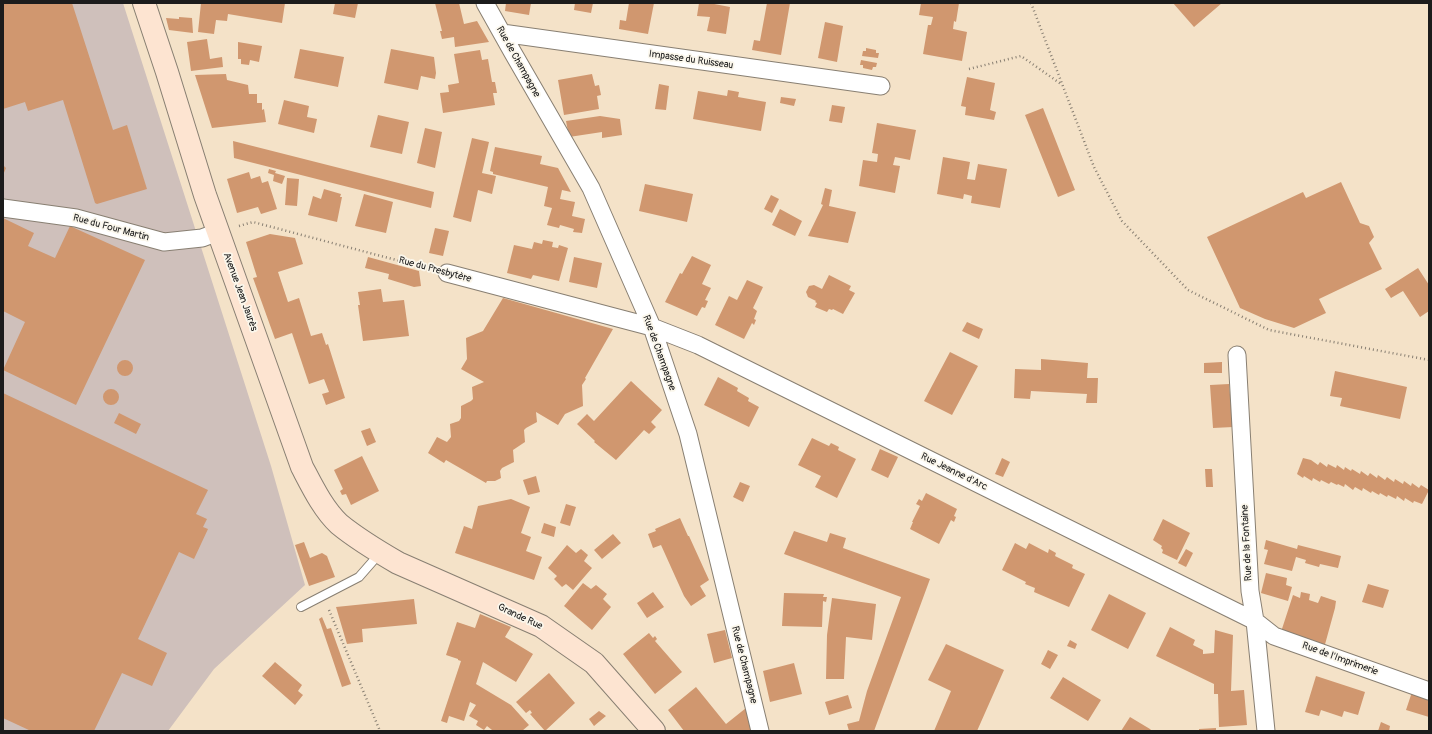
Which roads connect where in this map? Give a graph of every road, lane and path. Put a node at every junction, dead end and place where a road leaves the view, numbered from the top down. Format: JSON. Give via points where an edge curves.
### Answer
{"nodes":[{"id":1,"x":144,"y":3,"type":"edge"},
{"id":2,"x":485,"y":3,"type":"edge"},
{"id":3,"x":1031,"y":3,"type":"edge"},
{"id":4,"x":502,"y":33,"type":"junction"},
{"id":5,"x":968,"y":69,"type":"dead end"},
{"id":6,"x":1062,"y":85,"type":"junction"},
{"id":7,"x":881,"y":86,"type":"dead end"},
{"id":8,"x":3,"y":208,"type":"edge"},
{"id":9,"x":218,"y":232,"type":"junction"},
{"id":10,"x":447,"y":273,"type":"joint"},
{"id":11,"x":652,"y":327,"type":"junction"},
{"id":12,"x":1237,"y":354,"type":"dead end"},
{"id":13,"x":1429,"y":360,"type":"edge"},
{"id":14,"x":380,"y":553,"type":"junction"},
{"id":15,"x":323,"y":597,"type":"junction"},
{"id":16,"x":301,"y":607,"type":"dead end"},
{"id":17,"x":1255,"y":622,"type":"junction"},
{"id":18,"x":1429,"y":691,"type":"edge"},
{"id":19,"x":380,"y":731,"type":"edge"},
{"id":20,"x":654,"y":731,"type":"edge"},
{"id":21,"x":760,"y":731,"type":"edge"},
{"id":22,"x":1266,"y":731,"type":"edge"}],
"edges":[{"from":1,"to":9,"type":"street","name":"Avenue Jean Jaurès"},
{"from":2,"to":4,"type":"street","name":"Rue de Champagne"},
{"from":3,"to":6,"type":"path"},
{"from":4,"to":7,"type":"street","name":"Impasse du Ruisseau"},
{"from":4,"to":11,"type":"street","name":"Rue de Champagne","via":[[591,188]]},
{"from":5,"to":6,"type":"path","via":[[1021,56]]},
{"from":6,"to":13,"type":"path","via":[[1094,167],[1122,221],[1188,290],[1269,330]]},
{"from":8,"to":9,"type":"street","name":"Rue du Four Martin","via":[[76,218],[164,242],[202,238]]},
{"from":9,"to":10,"type":"path","name":"Rue du Presbytère","via":[[253,222]]},
{"from":9,"to":14,"type":"street","name":"Avenue Jean Jaurès","via":[[302,468],[318,499],[338,523]]},
{"from":10,"to":11,"type":"street","name":"Rue du Presbytère"},
{"from":11,"to":17,"type":"street","name":"Rue Jeanne d'Arc","via":[[698,345]]},
{"from":11,"to":21,"type":"street","name":"Rue de Champagne","via":[[688,434]]},
{"from":12,"to":17,"type":"street","name":"Rue de la Fontaine","via":[[1250,591]]},
{"from":14,"to":15,"type":"lane","via":[[359,577]]},
{"from":14,"to":20,"type":"street","name":"Grande Rue","via":[[541,626],[594,663]]},
{"from":15,"to":16,"type":"lane"},
{"from":15,"to":19,"type":"path"},
{"from":17,"to":18,"type":"street","name":"Rue de l'Imprimerie","via":[[1274,636]]},
{"from":17,"to":22,"type":"street","name":"Rue de la Fontaine"}]}
